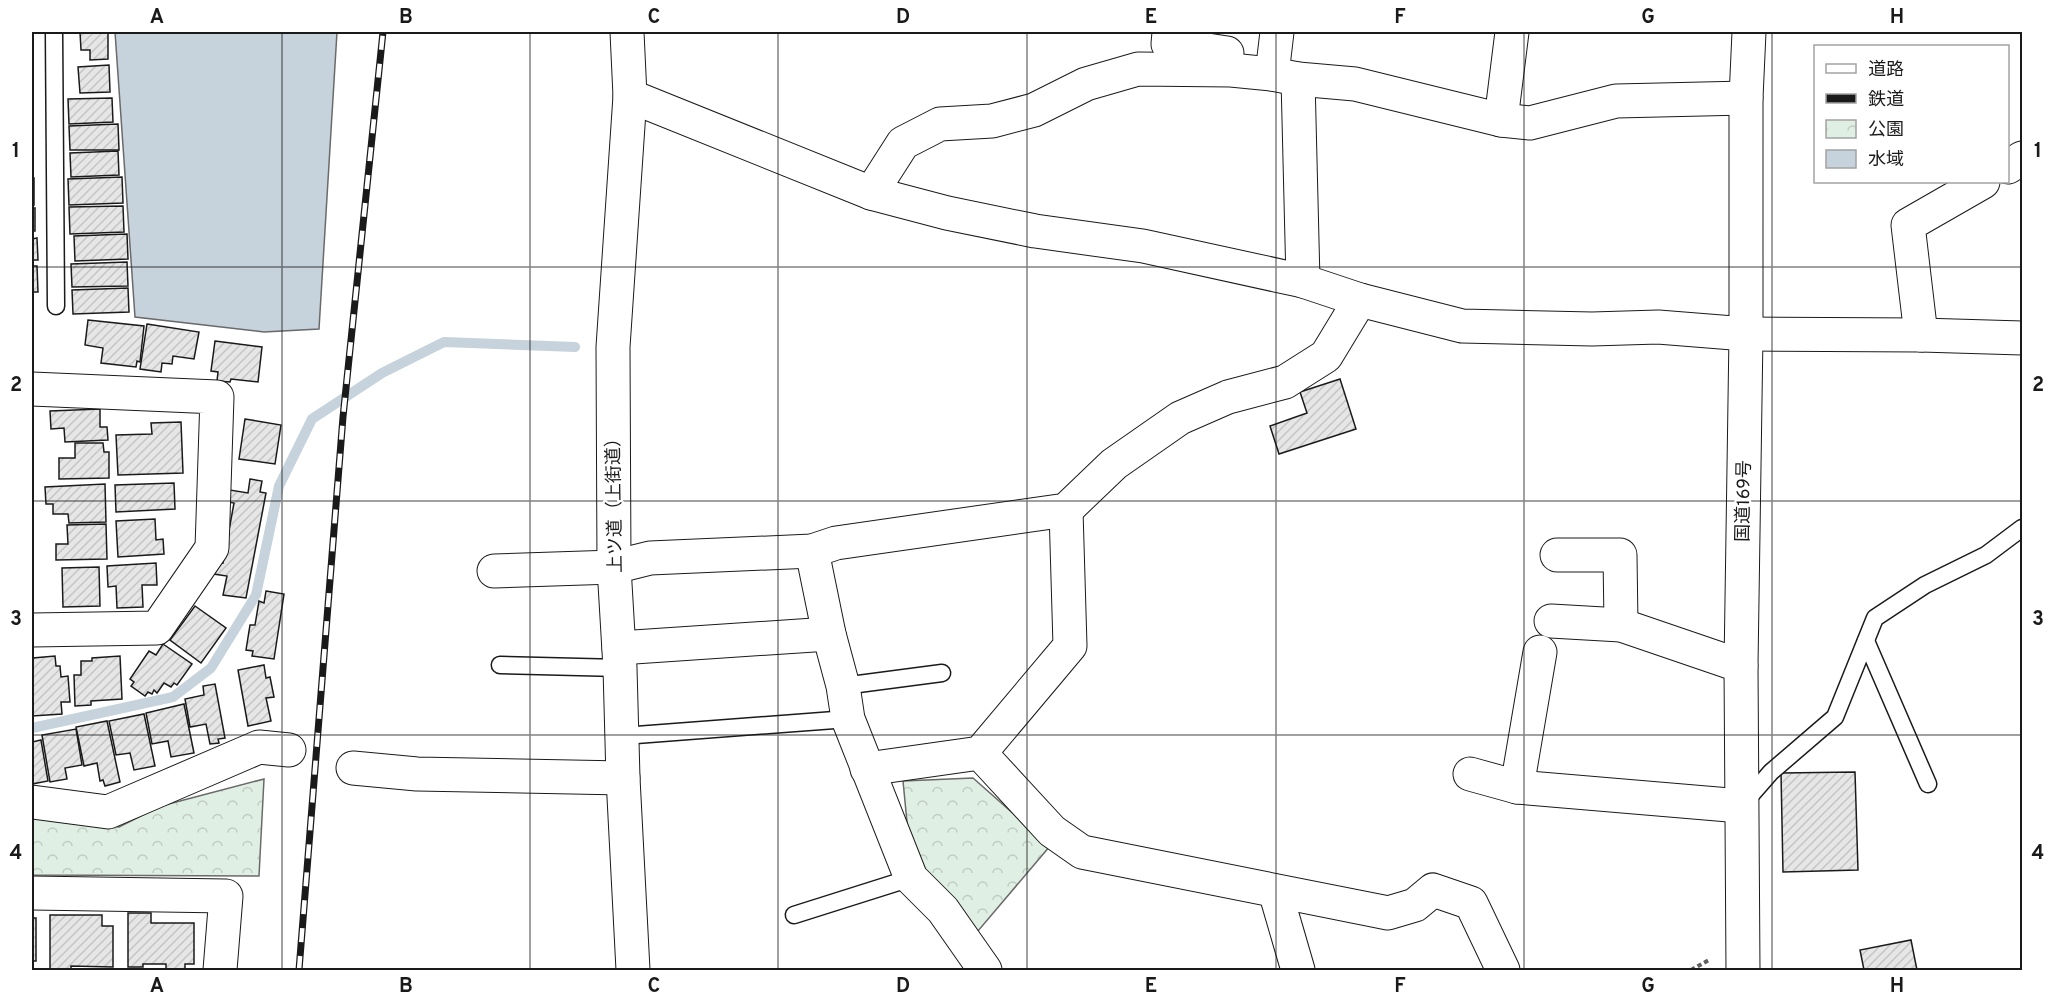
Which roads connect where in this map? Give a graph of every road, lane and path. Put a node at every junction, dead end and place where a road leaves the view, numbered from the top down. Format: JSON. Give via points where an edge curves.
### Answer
{"nodes":[{"id":1,"x":54,"y":32,"type":"edge"},
{"id":2,"x":627,"y":32,"type":"edge"},
{"id":3,"x":1169,"y":32,"type":"edge"},
{"id":4,"x":1277,"y":32,"type":"edge"},
{"id":5,"x":1512,"y":32,"type":"edge"},
{"id":6,"x":1749,"y":32,"type":"edge"},
{"id":7,"x":1231,"y":69,"type":"junction"},
{"id":8,"x":1285,"y":76,"type":"junction"},
{"id":9,"x":630,"y":96,"type":"junction"},
{"id":10,"x":1746,"y":98,"type":"junction"},
{"id":11,"x":1501,"y":120,"type":"junction"},
{"id":12,"x":2022,"y":158,"type":"edge"},
{"id":13,"x":2009,"y":166,"type":"edge"},
{"id":14,"x":1981,"y":183,"type":"edge"},
{"id":15,"x":871,"y":193,"type":"junction"},
{"id":16,"x":1303,"y":281,"type":"junction"},
{"id":17,"x":1360,"y":300,"type":"junction"},
{"id":18,"x":56,"y":306,"type":"dead end"},
{"id":19,"x":1746,"y":334,"type":"junction"},
{"id":20,"x":1921,"y":335,"type":"junction"},
{"id":21,"x":2022,"y":338,"type":"edge"},
{"id":22,"x":32,"y":388,"type":"edge"},
{"id":23,"x":1066,"y":510,"type":"junction"},
{"id":24,"x":2022,"y":528,"type":"edge"},
{"id":25,"x":812,"y":551,"type":"junction"},
{"id":26,"x":1557,"y":555,"type":"dead end"},
{"id":27,"x":614,"y":567,"type":"junction"},
{"id":28,"x":494,"y":571,"type":"dead end"},
{"id":29,"x":1551,"y":621,"type":"dead end"},
{"id":30,"x":1621,"y":625,"type":"junction"},
{"id":31,"x":32,"y":630,"type":"edge"},
{"id":32,"x":829,"y":634,"type":"junction"},
{"id":33,"x":1866,"y":641,"type":"junction"},
{"id":34,"x":1540,"y":652,"type":"dead end"},
{"id":35,"x":620,"y":658,"type":"junction"},
{"id":36,"x":500,"y":665,"type":"dead end"},
{"id":37,"x":1741,"y":666,"type":"junction"},
{"id":38,"x":942,"y":672,"type":"dead end"},
{"id":39,"x":843,"y":686,"type":"junction"},
{"id":40,"x":848,"y":719,"type":"junction"},
{"id":41,"x":623,"y":736,"type":"junction"},
{"id":42,"x":289,"y":750,"type":"dead end"},
{"id":43,"x":980,"y":753,"type":"junction"},
{"id":44,"x":352,"y":768,"type":"dead end"},
{"id":45,"x":867,"y":769,"type":"junction"},
{"id":46,"x":1470,"y":774,"type":"dead end"},
{"id":47,"x":623,"y":778,"type":"junction"},
{"id":48,"x":1928,"y":784,"type":"dead end"},
{"id":49,"x":1517,"y":787,"type":"junction"},
{"id":50,"x":32,"y":802,"type":"edge"},
{"id":51,"x":1741,"y":806,"type":"junction"},
{"id":52,"x":911,"y":879,"type":"junction"},
{"id":53,"x":1275,"y":891,"type":"junction"},
{"id":54,"x":32,"y":892,"type":"edge"},
{"id":55,"x":794,"y":915,"type":"dead end"},
{"id":56,"x":220,"y":970,"type":"edge"},
{"id":57,"x":633,"y":970,"type":"edge"},
{"id":58,"x":985,"y":970,"type":"edge"},
{"id":59,"x":1298,"y":970,"type":"edge"},
{"id":60,"x":1503,"y":970,"type":"edge"},
{"id":61,"x":1743,"y":970,"type":"edge"}],
"edges":[{"from":1,"to":18,"type":"lane"},
{"from":2,"to":9,"type":"main road","name":"上ツ道（上街道）"},
{"from":3,"to":7,"type":"main road","via":[[1168,44],[1227,53]]},
{"from":4,"to":8,"type":"main road"},
{"from":5,"to":11,"type":"main road"},
{"from":6,"to":10,"type":"main road","name":"国道169号"},
{"from":7,"to":8,"type":"main road"},
{"from":7,"to":15,"type":"main road","via":[[1138,69],[1086,84],[1034,110],[992,121],[940,124],[903,143]]},
{"from":8,"to":11,"type":"main road","via":[[1355,84]]},
{"from":8,"to":16,"type":"main road"},
{"from":9,"to":15,"type":"main road"},
{"from":9,"to":27,"type":"main road","name":"上ツ道（上街道）","via":[[613,346]]},
{"from":10,"to":11,"type":"main road","via":[[1616,101],[1530,123]]},
{"from":10,"to":19,"type":"main road","name":"国道169号"},
{"from":12,"to":13,"type":"main road"},
{"from":14,"to":20,"type":"main road","via":[[1908,225]]},
{"from":15,"to":16,"type":"main road","via":[[1035,231],[1143,246]]},
{"from":16,"to":17,"type":"main road"},
{"from":17,"to":19,"type":"main road","via":[[1462,326],[1658,327]]},
{"from":17,"to":23,"type":"main road","via":[[1326,356],[1285,382],[1228,397],[1180,418],[1114,464]]},
{"from":19,"to":20,"type":"main road"},
{"from":19,"to":37,"type":"main road","name":"国道169号"},
{"from":20,"to":21,"type":"main road"},
{"from":22,"to":31,"type":"main road","via":[[217,397],[212,548],[157,628]]},
{"from":23,"to":25,"type":"main road","via":[[837,543]]},
{"from":23,"to":43,"type":"main road","via":[[1070,646]]},
{"from":24,"to":33,"type":"lane","via":[[1986,555],[1925,585],[1875,618]]},
{"from":25,"to":27,"type":"main road","via":[[650,558]]},
{"from":25,"to":32,"type":"main road"},
{"from":26,"to":30,"type":"main road","via":[[1620,555]]},
{"from":27,"to":28,"type":"main road"},
{"from":27,"to":35,"type":"main road","name":"上ツ道（上街道）"},
{"from":29,"to":30,"type":"main road"},
{"from":30,"to":37,"type":"main road"},
{"from":32,"to":35,"type":"main road"},
{"from":32,"to":39,"type":"main road"},
{"from":33,"to":48,"type":"lane"},
{"from":33,"to":51,"type":"lane","via":[[1835,717],[1771,772]]},
{"from":34,"to":49,"type":"main road"},
{"from":35,"to":36,"type":"lane"},
{"from":35,"to":41,"type":"main road","name":"上ツ道（上街道）"},
{"from":37,"to":51,"type":"main road","name":"国道169号"},
{"from":38,"to":39,"type":"lane"},
{"from":39,"to":40,"type":"main road"},
{"from":40,"to":41,"type":"lane"},
{"from":40,"to":45,"type":"main road"},
{"from":41,"to":47,"type":"main road","name":"上ツ道（上街道）"},
{"from":42,"to":50,"type":"main road","via":[[259,747],[108,812]]},
{"from":43,"to":45,"type":"main road"},
{"from":43,"to":53,"type":"main road","via":[[1052,831],[1082,852]]},
{"from":44,"to":47,"type":"main road","via":[[417,774]]},
{"from":45,"to":52,"type":"main road"},
{"from":46,"to":49,"type":"main road"},
{"from":47,"to":57,"type":"main road","name":"上ツ道（上街道）"},
{"from":49,"to":51,"type":"main road"},
{"from":51,"to":61,"type":"main road","name":"国道169号"},
{"from":52,"to":55,"type":"lane"},
{"from":52,"to":58,"type":"main road","via":[[943,910]]},
{"from":53,"to":59,"type":"main road"},
{"from":53,"to":60,"type":"main road","via":[[1388,912],[1415,905],[1433,890],[1471,903]]},
{"from":54,"to":56,"type":"main road","via":[[226,896]]}]}
